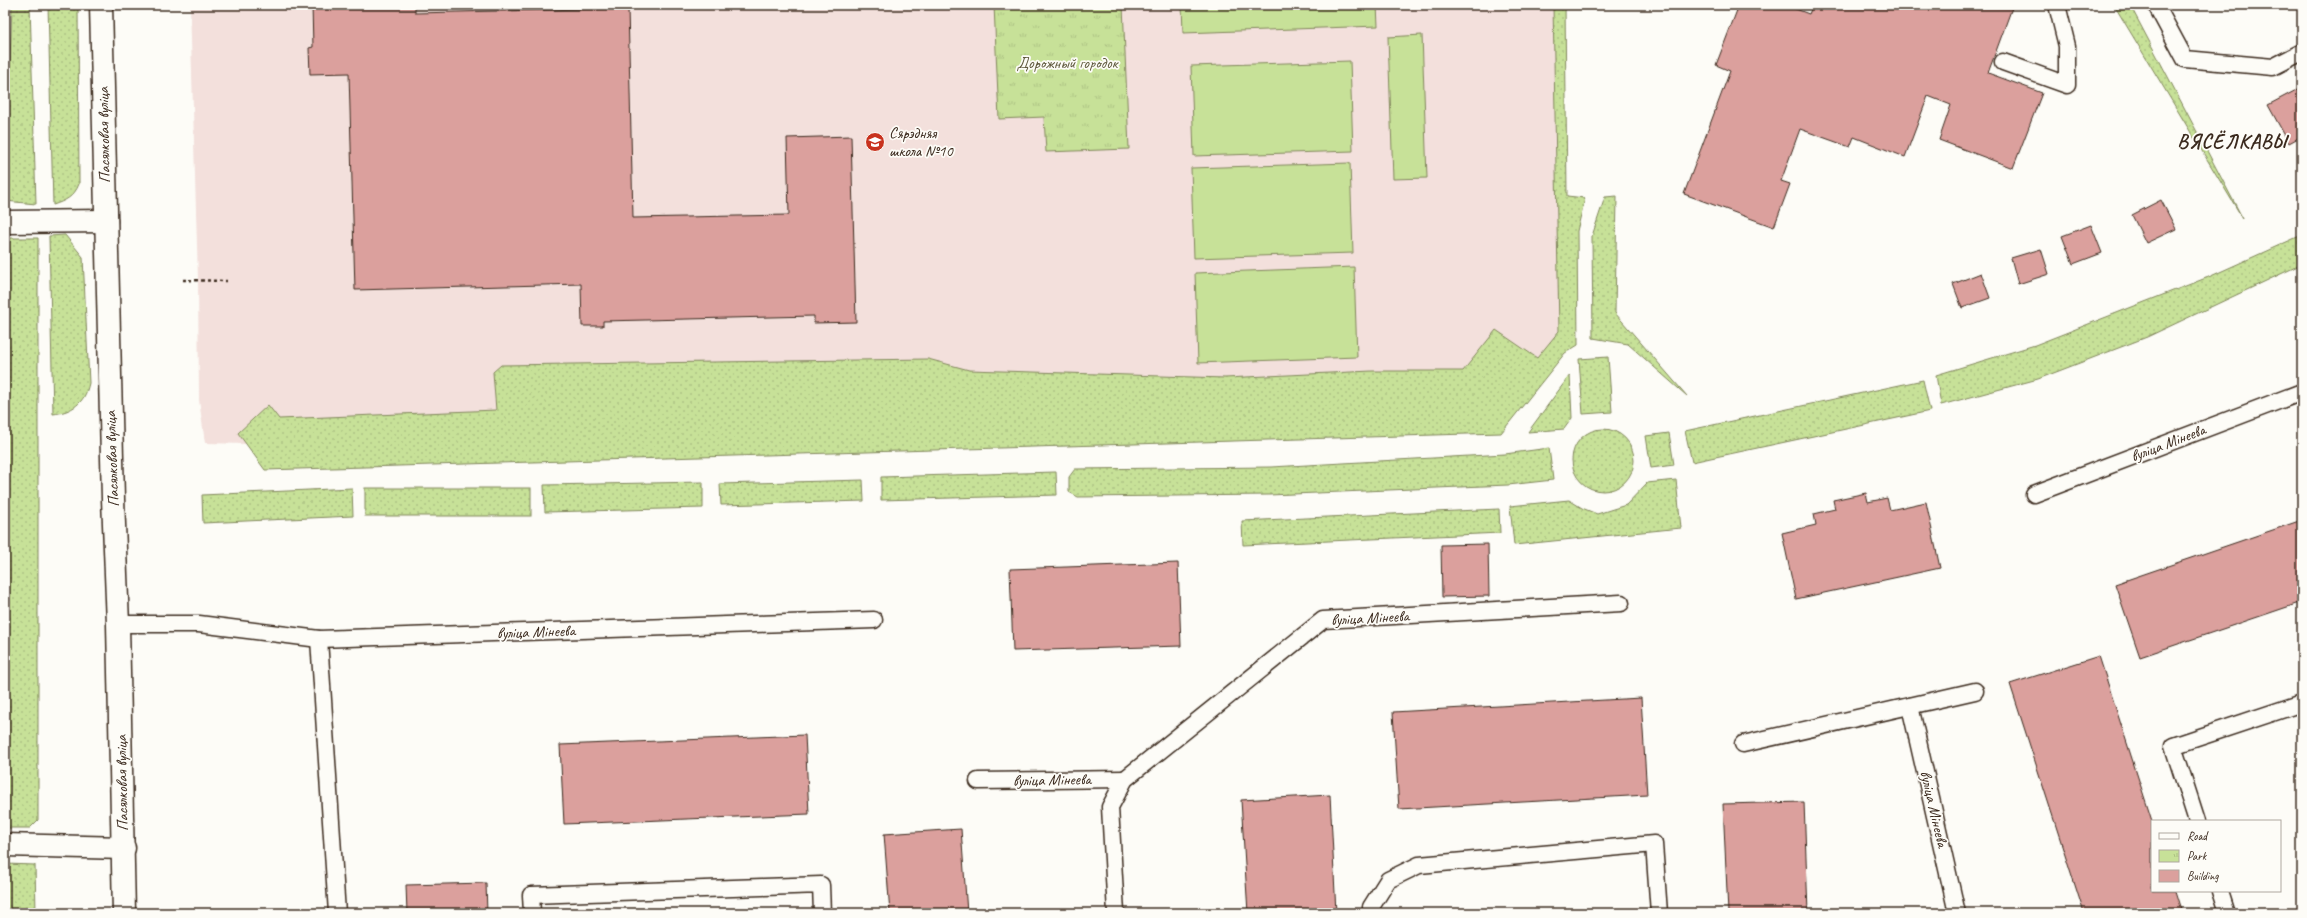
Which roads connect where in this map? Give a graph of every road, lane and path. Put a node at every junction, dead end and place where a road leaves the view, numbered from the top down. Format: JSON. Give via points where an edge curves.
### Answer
{"nodes":[{"id":1,"x":101,"y":5,"type":"edge"},
{"id":2,"x":2057,"y":5,"type":"edge"},
{"id":3,"x":2156,"y":5,"type":"edge"},
{"id":4,"x":2302,"y":52,"type":"edge"},
{"id":5,"x":2002,"y":62,"type":"dead end"},
{"id":6,"x":106,"y":221,"type":"junction"},
{"id":7,"x":5,"y":222,"type":"edge"},
{"id":8,"x":183,"y":280,"type":"dead end"},
{"id":9,"x":227,"y":281,"type":"dead end"},
{"id":10,"x":2302,"y":392,"type":"edge"},
{"id":11,"x":2034,"y":494,"type":"dead end"},
{"id":12,"x":1621,"y":603,"type":"dead end"},
{"id":13,"x":874,"y":620,"type":"dead end"},
{"id":14,"x":118,"y":624,"type":"junction"},
{"id":15,"x":318,"y":639,"type":"junction"},
{"id":16,"x":1975,"y":691,"type":"dead end"},
{"id":17,"x":2302,"y":703,"type":"edge"},
{"id":18,"x":1910,"y":706,"type":"junction"},
{"id":19,"x":1743,"y":744,"type":"dead end"},
{"id":20,"x":1125,"y":779,"type":"junction"},
{"id":21,"x":978,"y":781,"type":"dead end"},
{"id":22,"x":2197,"y":820,"type":"edge"},
{"id":23,"x":5,"y":845,"type":"edge"},
{"id":24,"x":124,"y":848,"type":"junction"},
{"id":25,"x":2220,"y":892,"type":"edge"},
{"id":26,"x":124,"y":913,"type":"edge"},
{"id":27,"x":337,"y":913,"type":"edge"},
{"id":28,"x":532,"y":913,"type":"edge"},
{"id":29,"x":822,"y":913,"type":"edge"},
{"id":30,"x":1116,"y":913,"type":"edge"},
{"id":31,"x":1372,"y":913,"type":"edge"},
{"id":32,"x":1659,"y":913,"type":"edge"},
{"id":33,"x":1957,"y":913,"type":"edge"},
{"id":34,"x":2227,"y":913,"type":"edge"}],
"edges":[{"from":1,"to":6,"type":"street","name":"Пасялковая вуліца"},
{"from":2,"to":5,"type":"lane","via":[[2067,46],[2067,85]]},
{"from":3,"to":4,"type":"lane","via":[[2184,59],[2272,67]]},
{"from":6,"to":7,"type":"street"},
{"from":6,"to":14,"type":"street","name":"Пасялковая вуліца"},
{"from":8,"to":9,"type":"path"},
{"from":10,"to":11,"type":"lane","name":"вуліца Мінеева"},
{"from":12,"to":20,"type":"lane","name":"вуліца Мінеева","via":[[1323,620]]},
{"from":13,"to":15,"type":"lane","name":"вуліца Мінеева"},
{"from":14,"to":15,"type":"lane","name":"вуліца Мінеева","via":[[198,624]]},
{"from":14,"to":24,"type":"street","name":"Пасялковая вуліца"},
{"from":15,"to":27,"type":"lane"},
{"from":16,"to":18,"type":"lane"},
{"from":17,"to":22,"type":"lane","via":[[2173,746]]},
{"from":18,"to":19,"type":"lane"},
{"from":18,"to":33,"type":"lane","name":"вуліца Мінеева"},
{"from":20,"to":21,"type":"lane","name":"вуліца Мінеева"},
{"from":20,"to":30,"type":"lane","name":"вуліца Мінеева","via":[[1110,807]]},
{"from":23,"to":24,"type":"street"},
{"from":24,"to":26,"type":"street","name":"Пасялковая вуліца"},
{"from":25,"to":34,"type":"lane"},
{"from":28,"to":29,"type":"lane","via":[[531,895],[821,885]]},
{"from":31,"to":32,"type":"lane","via":[[1371,908],[1388,880],[1419,865],[1654,844]]}]}
